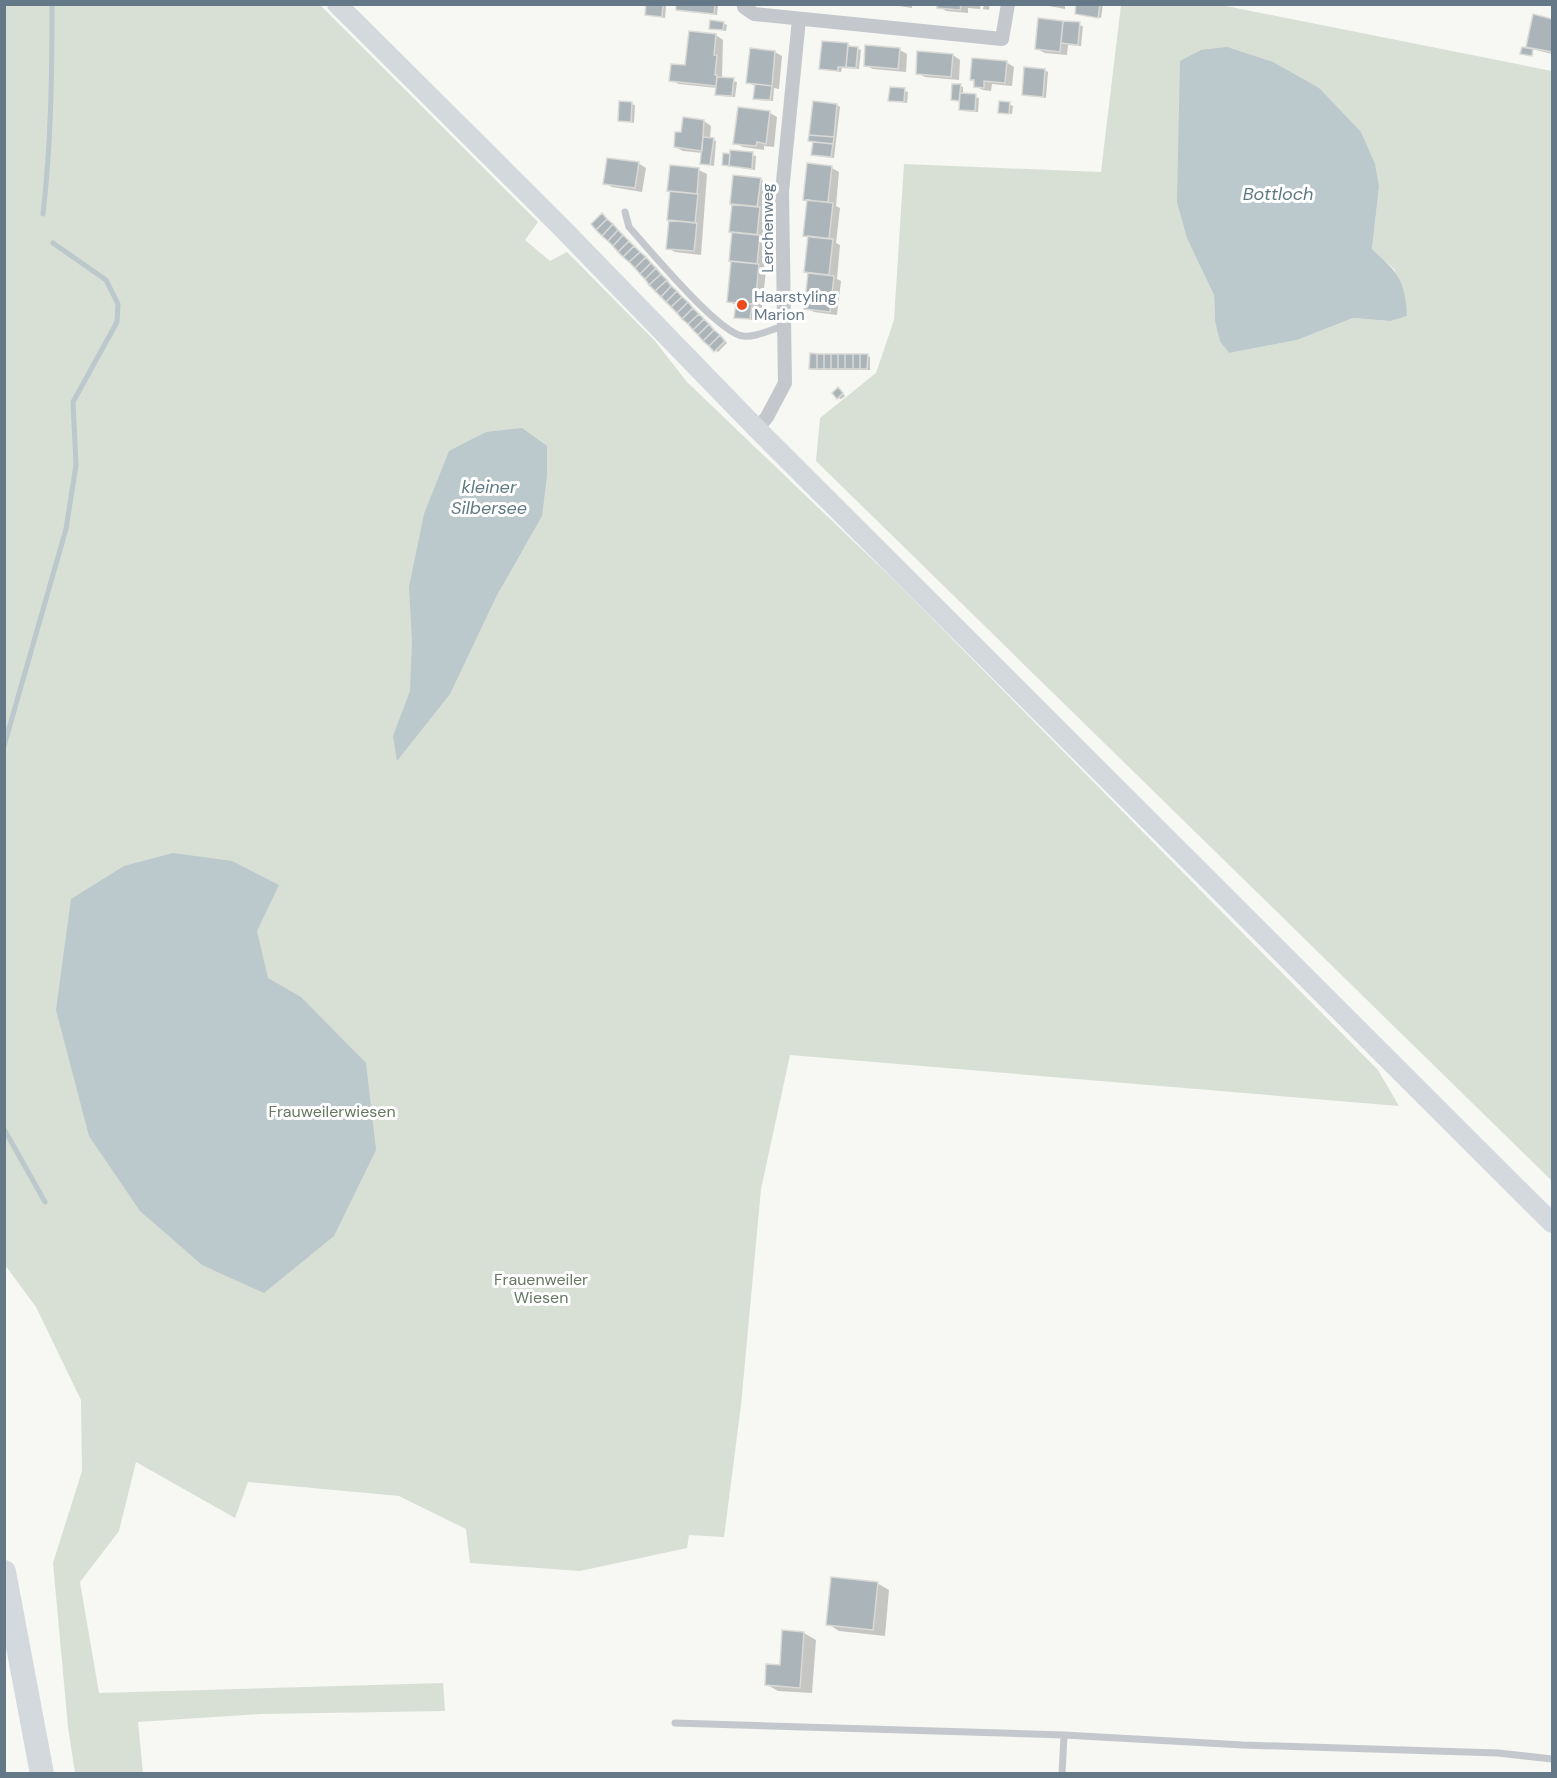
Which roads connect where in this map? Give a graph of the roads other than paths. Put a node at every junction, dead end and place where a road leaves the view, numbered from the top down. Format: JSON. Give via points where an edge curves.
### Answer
{"nodes":[{"id":1,"x":337,"y":4,"type":"edge"},
{"id":2,"x":744,"y":4,"type":"edge"},
{"id":3,"x":1008,"y":4,"type":"edge"},
{"id":4,"x":799,"y":19,"type":"junction"},
{"id":5,"x":625,"y":212,"type":"dead end"},
{"id":6,"x":785,"y":325,"type":"junction"},
{"id":7,"x":757,"y":429,"type":"junction"},
{"id":8,"x":1552,"y":1223,"type":"edge"},
{"id":9,"x":4,"y":1572,"type":"edge"},
{"id":10,"x":675,"y":1723,"type":"dead end"},
{"id":11,"x":1064,"y":1735,"type":"junction"},
{"id":12,"x":1552,"y":1759,"type":"edge"},
{"id":13,"x":42,"y":1773,"type":"edge"},
{"id":14,"x":1062,"y":1773,"type":"edge"}],
"edges":[{"from":1,"to":7,"type":"main road"},
{"from":2,"to":4,"type":"street","via":[[754,14]]},
{"from":3,"to":4,"type":"street","via":[[1002,39]]},
{"from":4,"to":6,"type":"street","name":"Lerchenweg","via":[[782,192]]},
{"from":5,"to":6,"type":"lane","via":[[629,227],[727,329],[743,336]]},
{"from":6,"to":7,"type":"street","name":"Lerchenweg","via":[[785,383]]},
{"from":7,"to":8,"type":"main road"},
{"from":9,"to":13,"type":"highway"},
{"from":10,"to":11,"type":"lane"},
{"from":11,"to":12,"type":"lane","via":[[1497,1753]]},
{"from":11,"to":14,"type":"lane"}]}
